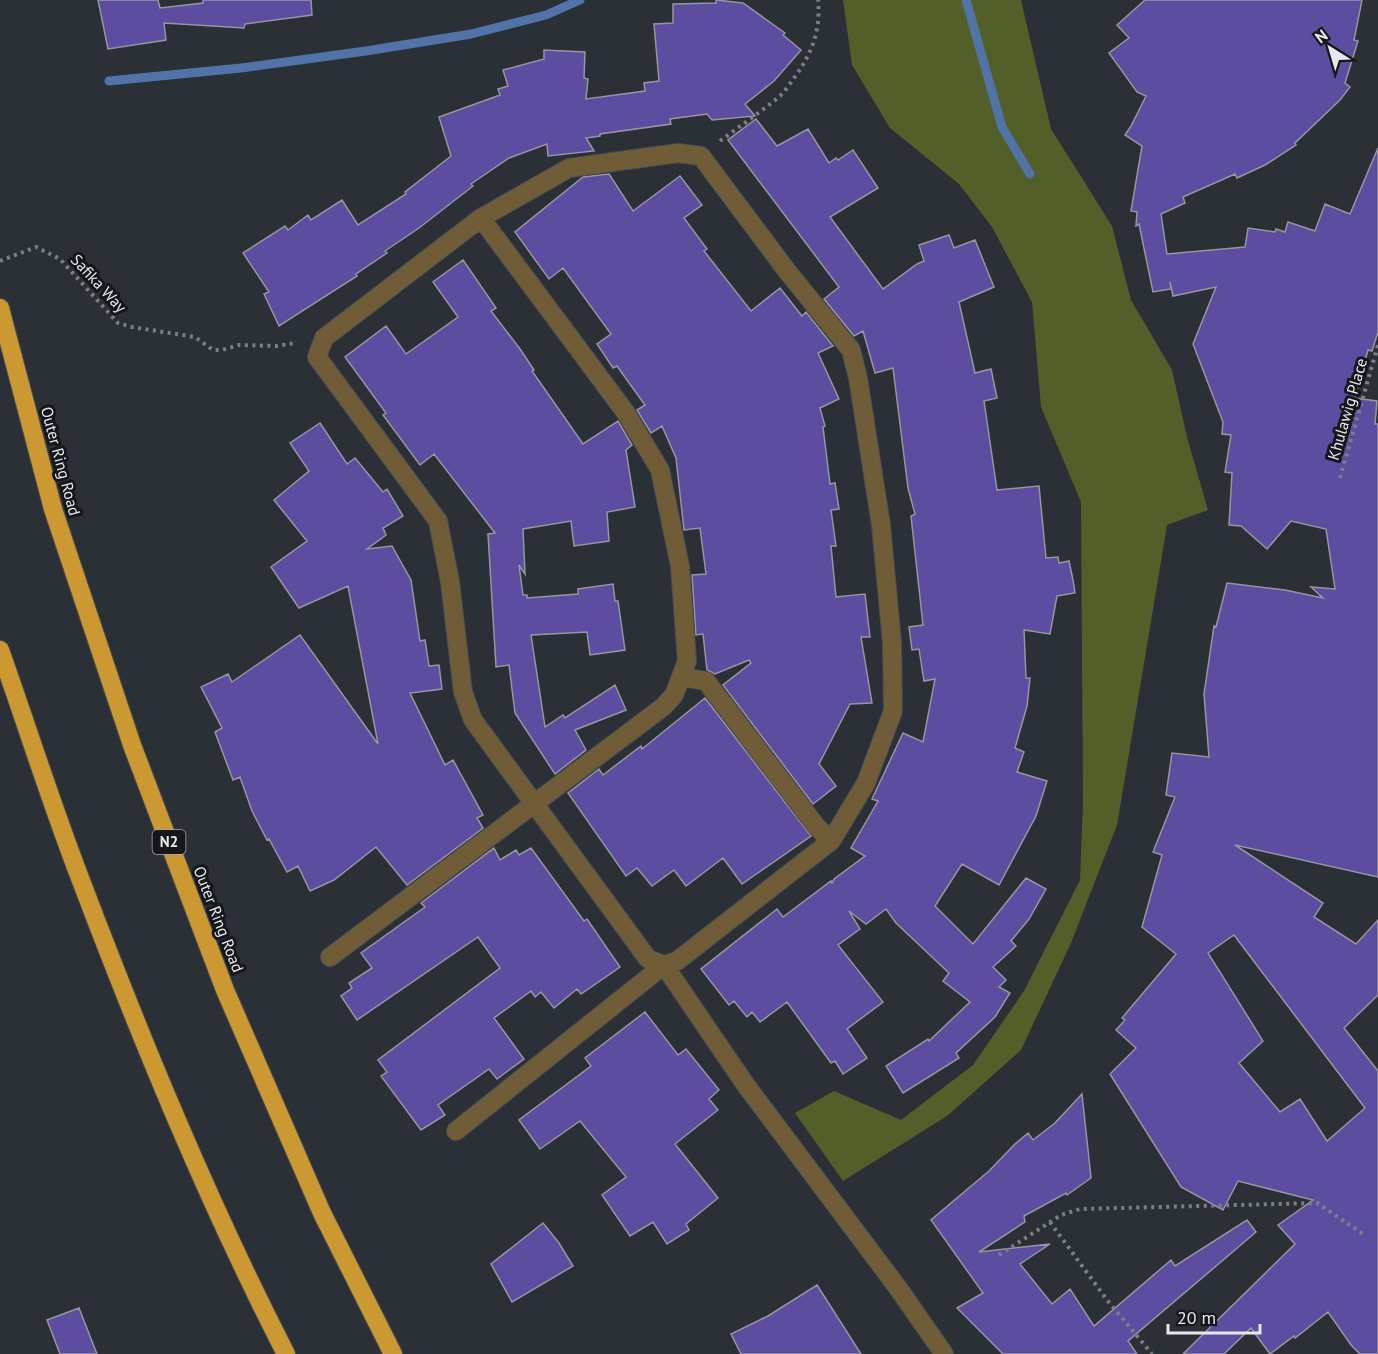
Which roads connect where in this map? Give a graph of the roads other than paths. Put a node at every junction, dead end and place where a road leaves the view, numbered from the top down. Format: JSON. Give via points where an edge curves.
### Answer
{"nodes":[{"id":1,"x":482,"y":218,"type":"junction"},
{"id":2,"x":0,"y":308,"type":"edge"},
{"id":3,"x":0,"y":650,"type":"edge"},
{"id":4,"x":682,"y":676,"type":"junction"},
{"id":5,"x":534,"y":805,"type":"junction"},
{"id":6,"x":831,"y":841,"type":"junction"},
{"id":7,"x":330,"y":957,"type":"dead end"},
{"id":8,"x":663,"y":965,"type":"junction"},
{"id":9,"x":456,"y":1131,"type":"dead end"},
{"id":10,"x":286,"y":1354,"type":"edge"},
{"id":11,"x":393,"y":1354,"type":"edge"},
{"id":12,"x":945,"y":1354,"type":"edge"}],
"edges":[{"from":1,"to":4,"type":"street","via":[[626,413],[660,470],[680,566],[687,661]]},
{"from":1,"to":5,"type":"street","via":[[324,338],[317,357],[438,521],[450,582],[463,692],[473,720]]},
{"from":1,"to":6,"type":"street","via":[[569,168],[678,153],[701,156],[851,350],[881,525],[892,643],[893,711],[866,783]]},
{"from":2,"to":11,"type":"highway","name":"Outer Ring Road","number":"N2","via":[[53,508],[132,745],[230,1001],[322,1213]]},
{"from":3,"to":10,"type":"highway","via":[[79,876],[135,1020],[247,1277]]},
{"from":4,"to":5,"type":"street","via":[[663,707]]},
{"from":4,"to":6,"type":"street","via":[[706,681]]},
{"from":5,"to":7,"type":"street"},
{"from":5,"to":8,"type":"street","via":[[648,959]]},
{"from":6,"to":8,"type":"street","via":[[677,962]]},
{"from":8,"to":9,"type":"street"},
{"from":8,"to":12,"type":"street","via":[[745,1084]]}]}
